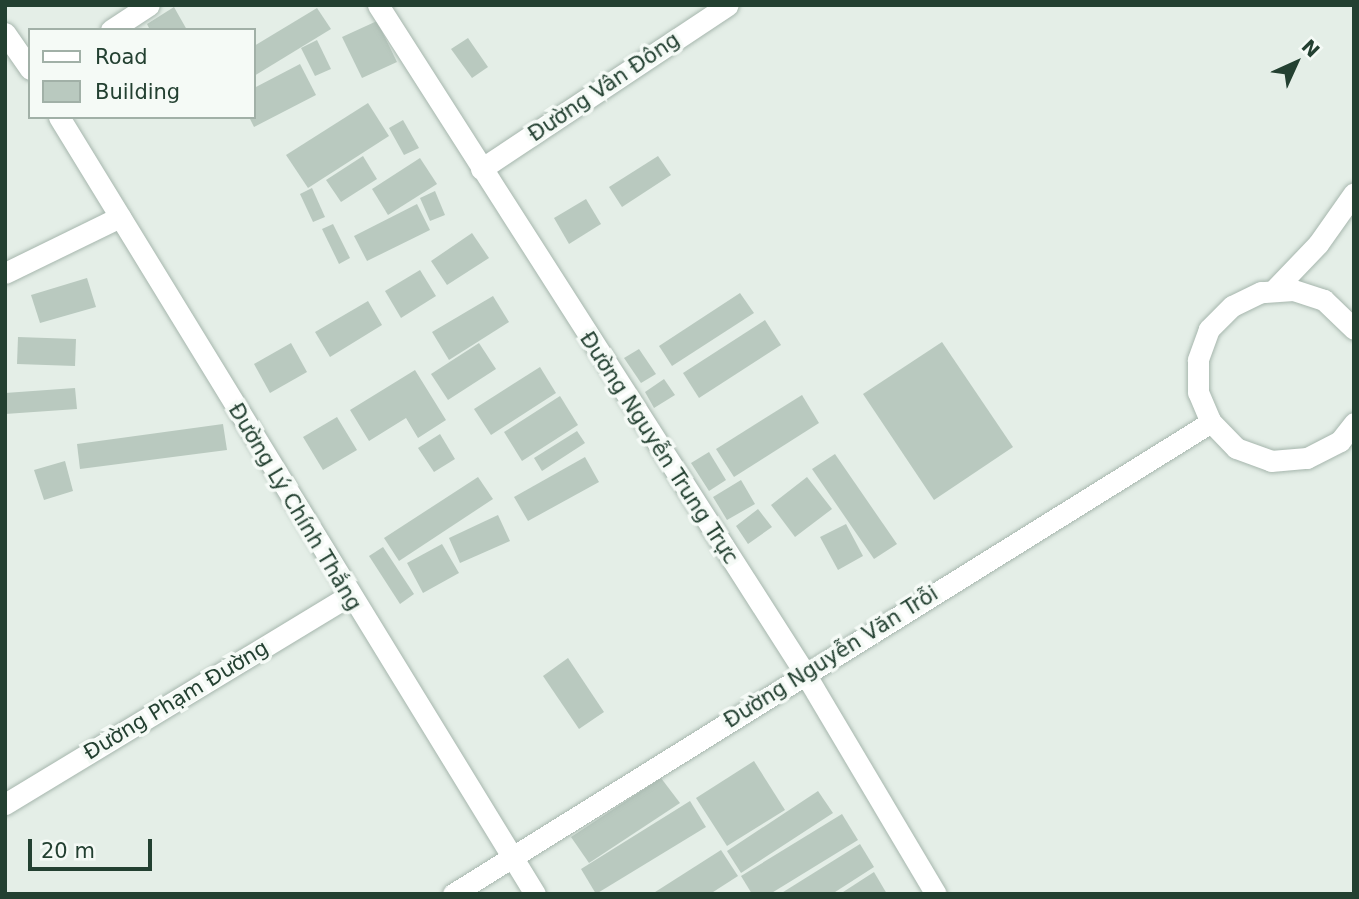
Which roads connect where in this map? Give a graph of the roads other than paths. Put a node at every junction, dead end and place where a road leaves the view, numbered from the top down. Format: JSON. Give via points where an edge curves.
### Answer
{"nodes":[{"id":1,"x":149,"y":5,"type":"edge"},
{"id":2,"x":378,"y":5,"type":"edge"},
{"id":3,"x":728,"y":5,"type":"edge"},
{"id":4,"x":114,"y":28,"type":"edge"},
{"id":5,"x":5,"y":33,"type":"edge"},
{"id":6,"x":28,"y":66,"type":"edge"},
{"id":7,"x":60,"y":119,"type":"edge"},
{"id":8,"x":481,"y":169,"type":"junction"},
{"id":9,"x":1354,"y":192,"type":"edge"},
{"id":10,"x":120,"y":217,"type":"junction"},
{"id":11,"x":5,"y":273,"type":"edge"},
{"id":12,"x":1273,"y":291,"type":"junction"},
{"id":13,"x":1354,"y":328,"type":"edge"},
{"id":14,"x":1211,"y":422,"type":"junction"},
{"id":15,"x":1354,"y":423,"type":"edge"},
{"id":16,"x":348,"y":596,"type":"junction"},
{"id":17,"x":804,"y":672,"type":"junction"},
{"id":18,"x":5,"y":804,"type":"edge"},
{"id":19,"x":513,"y":859,"type":"junction"},
{"id":20,"x":453,"y":894,"type":"edge"},
{"id":21,"x":535,"y":894,"type":"edge"},
{"id":22,"x":936,"y":894,"type":"edge"}],
"edges":[{"from":1,"to":4,"type":"street"},
{"from":2,"to":8,"type":"street","name":"Đường Nguyễn Trung Trực"},
{"from":3,"to":8,"type":"street","name":"Đường Vân Đông"},
{"from":5,"to":6,"type":"street"},
{"from":7,"to":10,"type":"street","name":"Đường Lý Chính Thắng"},
{"from":8,"to":17,"type":"street","name":"Đường Nguyễn Trung Trực"},
{"from":9,"to":12,"type":"street","via":[[1318,244]]},
{"from":10,"to":11,"type":"street"},
{"from":10,"to":16,"type":"street","name":"Đường Lý Chính Thắng"},
{"from":12,"to":13,"type":"street","via":[[1324,300]]},
{"from":12,"to":14,"type":"street","via":[[1232,306],[1209,329],[1198,360],[1198,392]]},
{"from":14,"to":15,"type":"street","via":[[1237,448],[1271,461],[1307,458],[1340,441]]},
{"from":14,"to":17,"type":"street","name":"Đường Nguyễn Văn Trỗi"},
{"from":16,"to":18,"type":"street","name":"Đường Phạm Đường"},
{"from":16,"to":19,"type":"street","name":"Đường Lý Chính Thắng"},
{"from":17,"to":19,"type":"street","name":"Đường Nguyễn Văn Trỗi"},
{"from":17,"to":22,"type":"street","name":"Đường Nguyễn Trung Trực"},
{"from":19,"to":20,"type":"street","name":"Đường Nguyễn Văn Trỗi"},
{"from":19,"to":21,"type":"street","name":"Đường Lý Chính Thắng"}]}
